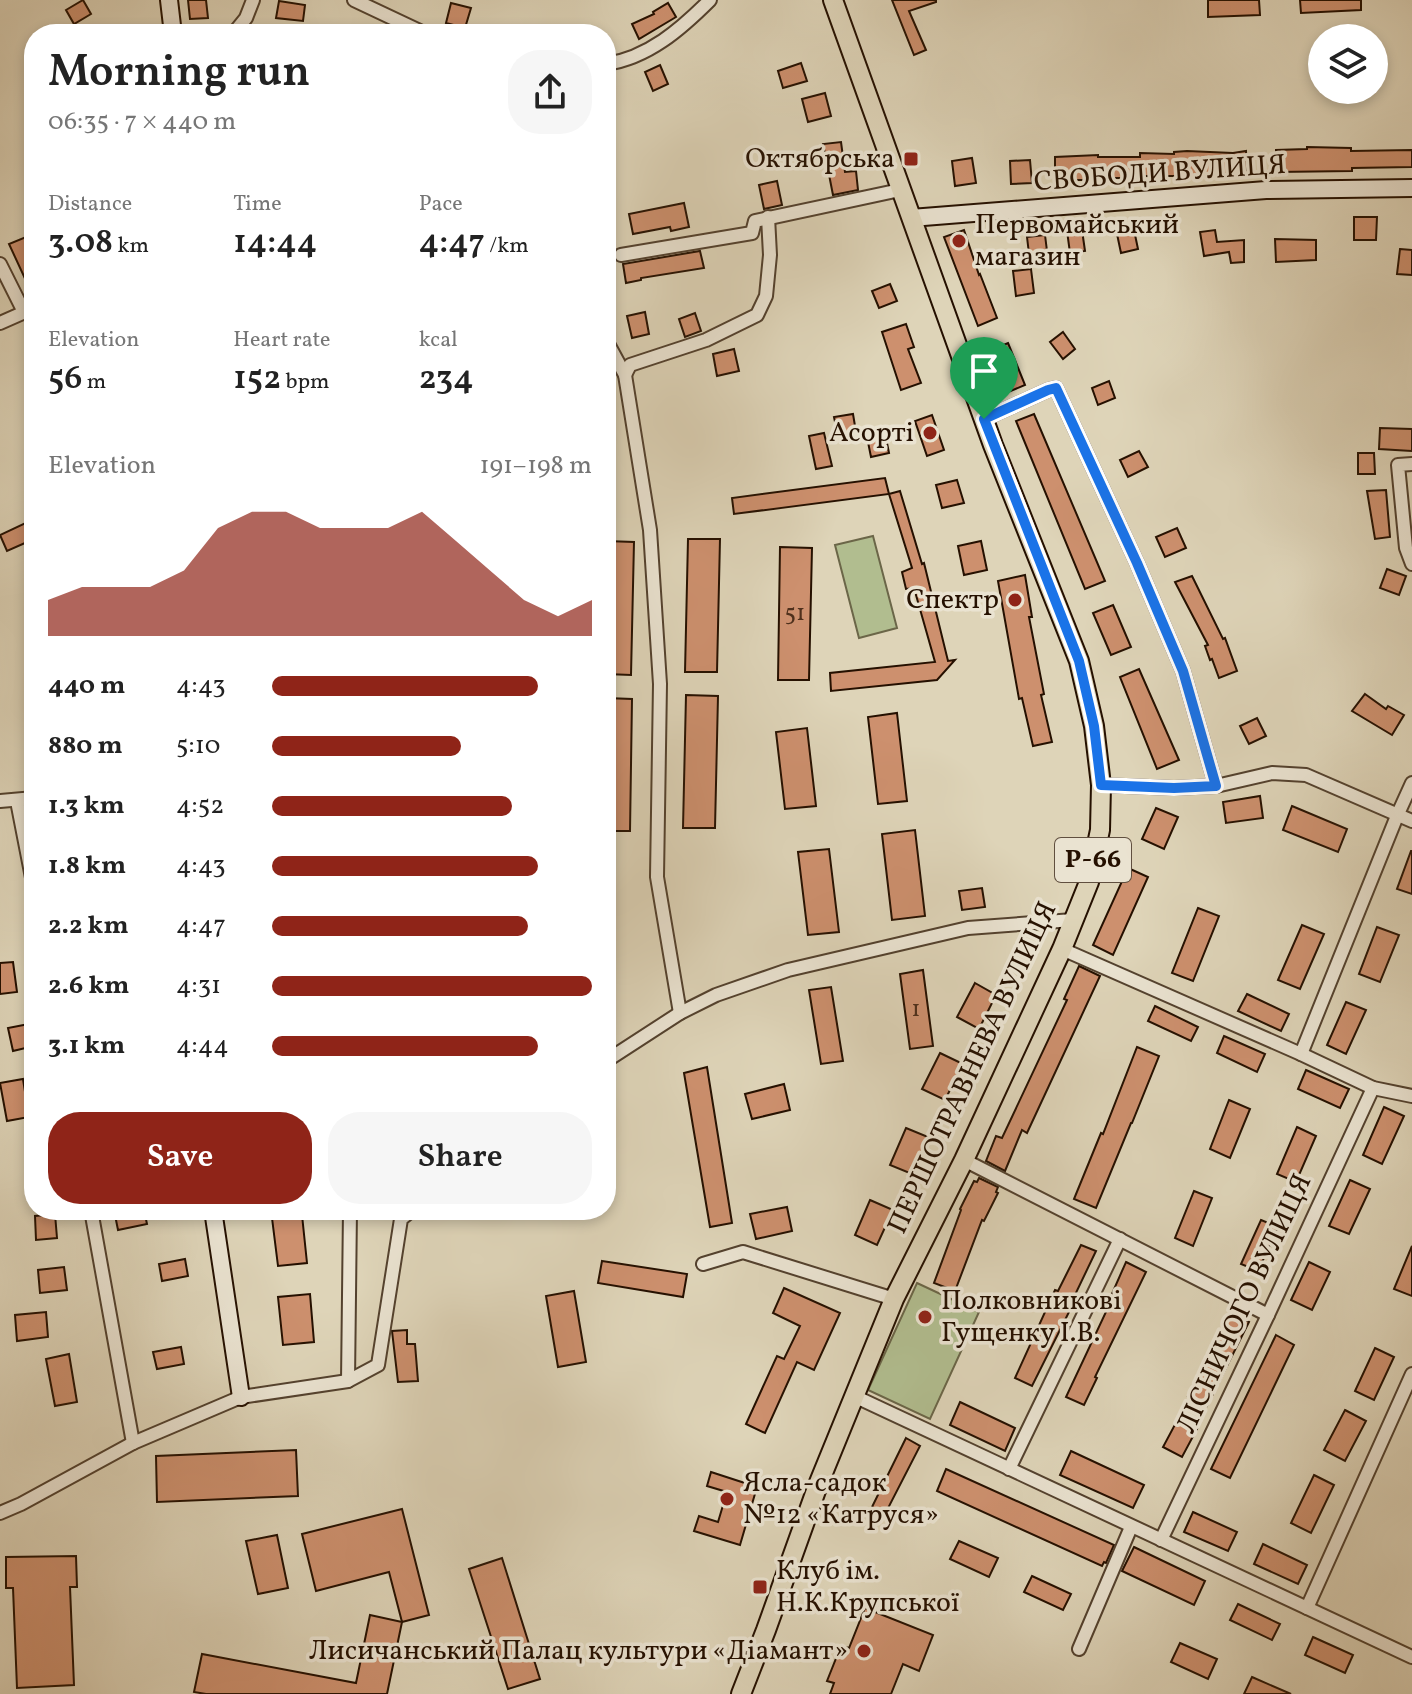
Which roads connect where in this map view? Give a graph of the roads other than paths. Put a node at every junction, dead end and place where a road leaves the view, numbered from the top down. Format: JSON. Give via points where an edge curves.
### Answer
{"nodes":[{"id":1,"x":169,"y":0,"type":"edge"},
{"id":2,"x":253,"y":0,"type":"edge"},
{"id":3,"x":354,"y":0,"type":"edge"},
{"id":4,"x":710,"y":0,"type":"edge"},
{"id":5,"x":833,"y":0,"type":"edge"},
{"id":6,"x":172,"y":24,"type":"edge"},
{"id":7,"x":241,"y":24,"type":"edge"},
{"id":8,"x":405,"y":24,"type":"edge"},
{"id":9,"x":616,"y":61,"type":"edge"},
{"id":10,"x":1412,"y":188,"type":"edge"},
{"id":11,"x":900,"y":190,"type":"junction"},
{"id":12,"x":768,"y":217,"type":"junction"},
{"id":13,"x":911,"y":218,"type":"junction"},
{"id":14,"x":621,"y":255,"type":"dead end"},
{"id":15,"x":0,"y":264,"type":"edge"},
{"id":16,"x":24,"y":302,"type":"edge"},
{"id":17,"x":24,"y":312,"type":"edge"},
{"id":18,"x":0,"y":323,"type":"edge"},
{"id":19,"x":616,"y":358,"type":"edge"},
{"id":20,"x":625,"y":375,"type":"junction"},
{"id":21,"x":984,"y":419,"type":"junction"},
{"id":22,"x":1405,"y":465,"type":"edge"},
{"id":23,"x":1412,"y":564,"type":"edge"},
{"id":24,"x":1412,"y":783,"type":"edge"},
{"id":25,"x":1101,"y":785,"type":"junction"},
{"id":26,"x":1216,"y":786,"type":"junction"},
{"id":27,"x":24,"y":800,"type":"edge"},
{"id":28,"x":0,"y":801,"type":"edge"},
{"id":29,"x":17,"y":801,"type":"junction"},
{"id":30,"x":1397,"y":816,"type":"junction"},
{"id":31,"x":1412,"y":821,"type":"edge"},
{"id":32,"x":24,"y":837,"type":"edge"},
{"id":33,"x":1073,"y":920,"type":"junction"},
{"id":34,"x":1062,"y":949,"type":"junction"},
{"id":35,"x":680,"y":1013,"type":"junction"},
{"id":36,"x":1301,"y":1054,"type":"junction"},
{"id":37,"x":616,"y":1055,"type":"edge"},
{"id":38,"x":1373,"y":1088,"type":"junction"},
{"id":39,"x":1412,"y":1096,"type":"edge"},
{"id":40,"x":964,"y":1160,"type":"junction"},
{"id":41,"x":93,"y":1220,"type":"edge"},
{"id":42,"x":214,"y":1220,"type":"edge"},
{"id":43,"x":350,"y":1220,"type":"edge"},
{"id":44,"x":401,"y":1220,"type":"edge"},
{"id":45,"x":1120,"y":1239,"type":"junction"},
{"id":46,"x":703,"y":1264,"type":"dead end"},
{"id":47,"x":894,"y":1299,"type":"junction"},
{"id":48,"x":1268,"y":1315,"type":"junction"},
{"id":49,"x":1412,"y":1374,"type":"edge"},
{"id":50,"x":348,"y":1381,"type":"junction"},
{"id":51,"x":854,"y":1396,"type":"junction"},
{"id":52,"x":241,"y":1397,"type":"junction"},
{"id":53,"x":1398,"y":1404,"type":"junction"},
{"id":54,"x":1412,"y":1409,"type":"edge"},
{"id":55,"x":133,"y":1443,"type":"junction"},
{"id":56,"x":1009,"y":1469,"type":"junction"},
{"id":57,"x":0,"y":1513,"type":"edge"},
{"id":58,"x":1131,"y":1527,"type":"junction"},
{"id":59,"x":1161,"y":1540,"type":"junction"},
{"id":60,"x":1307,"y":1608,"type":"junction"},
{"id":61,"x":1079,"y":1649,"type":"dead end"},
{"id":62,"x":1412,"y":1657,"type":"edge"},
{"id":63,"x":741,"y":1694,"type":"edge"}],
"edges":[{"from":1,"to":6,"type":"street"},
{"from":2,"to":7,"type":"street"},
{"from":3,"to":8,"type":"street"},
{"from":4,"to":9,"type":"street","via":[[650,50]]},
{"from":5,"to":11,"type":"main road","name":"ПЕРШОТРАВНЕВА ВУЛИЦЯ","number":"Р-66"},
{"from":10,"to":13,"type":"street","name":"СВОБОДИ ВУЛИЦЯ","via":[[1266,190]]},
{"from":11,"to":12,"type":"street"},
{"from":11,"to":13,"type":"main road","name":"ПЕРШОТРАВНЕВА ВУЛИЦЯ","number":"Р-66"},
{"from":12,"to":14,"type":"street","via":[[755,221],[752,233]]},
{"from":12,"to":20,"type":"street","via":[[766,296],[757,315],[706,340],[630,365]]},
{"from":13,"to":21,"type":"main road","name":"ПЕРШОТРАВНЕВА ВУЛИЦЯ","number":"Р-66"},
{"from":15,"to":16,"type":"street"},
{"from":17,"to":18,"type":"street"},
{"from":19,"to":20,"type":"street"},
{"from":20,"to":35,"type":"street","via":[[650,530],[660,684],[657,877]]},
{"from":21,"to":25,"type":"main road","name":"ПЕРШОТРАВНЕВА ВУЛИЦЯ","number":"Р-66","via":[[1079,661]]},
{"from":21,"to":26,"type":"street","via":[[1056,388],[1183,671]]},
{"from":22,"to":23,"type":"street","via":[[1406,548]]},
{"from":24,"to":30,"type":"street"},
{"from":25,"to":26,"type":"street"},
{"from":25,"to":33,"type":"main road","name":"ПЕРШОТРАВНЕВА ВУЛИЦЯ","number":"Р-66","via":[[1100,830],[1089,882]]},
{"from":26,"to":30,"type":"street","via":[[1272,773],[1306,775]]},
{"from":27,"to":29,"type":"street"},
{"from":28,"to":29,"type":"street"},
{"from":29,"to":32,"type":"street"},
{"from":30,"to":31,"type":"street"},
{"from":30,"to":36,"type":"street"},
{"from":33,"to":34,"type":"main road","name":"ПЕРШОТРАВНЕВА ВУЛИЦЯ","number":"Р-66"},
{"from":33,"to":35,"type":"street","via":[[968,928],[788,970]]},
{"from":34,"to":36,"type":"street"},
{"from":34,"to":40,"type":"main road","name":"ПЕРШОТРАВНЕВА ВУЛИЦЯ","number":"Р-66"},
{"from":35,"to":37,"type":"street"},
{"from":36,"to":38,"type":"street"},
{"from":38,"to":39,"type":"street"},
{"from":38,"to":48,"type":"street","name":"ЛІСНИЧОГО ВУЛИЦЯ"},
{"from":40,"to":45,"type":"street"},
{"from":40,"to":47,"type":"main road","name":"ПЕРШОТРАВНЕВА ВУЛИЦЯ","number":"Р-66"},
{"from":41,"to":55,"type":"street"},
{"from":42,"to":52,"type":"street"},
{"from":43,"to":50,"type":"street"},
{"from":44,"to":50,"type":"street","via":[[378,1365]]},
{"from":45,"to":48,"type":"street"},
{"from":45,"to":56,"type":"street"},
{"from":46,"to":47,"type":"street","via":[[743,1252]]},
{"from":47,"to":51,"type":"main road","name":"ПЕРШОТРАВНЕВА ВУЛИЦЯ","number":"Р-66"},
{"from":48,"to":59,"type":"street","name":"ЛІСНИЧОГО ВУЛИЦЯ"},
{"from":49,"to":53,"type":"street"},
{"from":50,"to":52,"type":"street"},
{"from":51,"to":56,"type":"street"},
{"from":51,"to":63,"type":"main road","name":"ПЕРШОТРАВНЕВА ВУЛИЦЯ","number":"Р-66"},
{"from":52,"to":55,"type":"street"},
{"from":53,"to":54,"type":"street"},
{"from":53,"to":60,"type":"street"},
{"from":55,"to":57,"type":"street"},
{"from":56,"to":58,"type":"street"},
{"from":58,"to":59,"type":"street"},
{"from":58,"to":61,"type":"street"},
{"from":59,"to":60,"type":"street"},
{"from":60,"to":62,"type":"street"}]}
